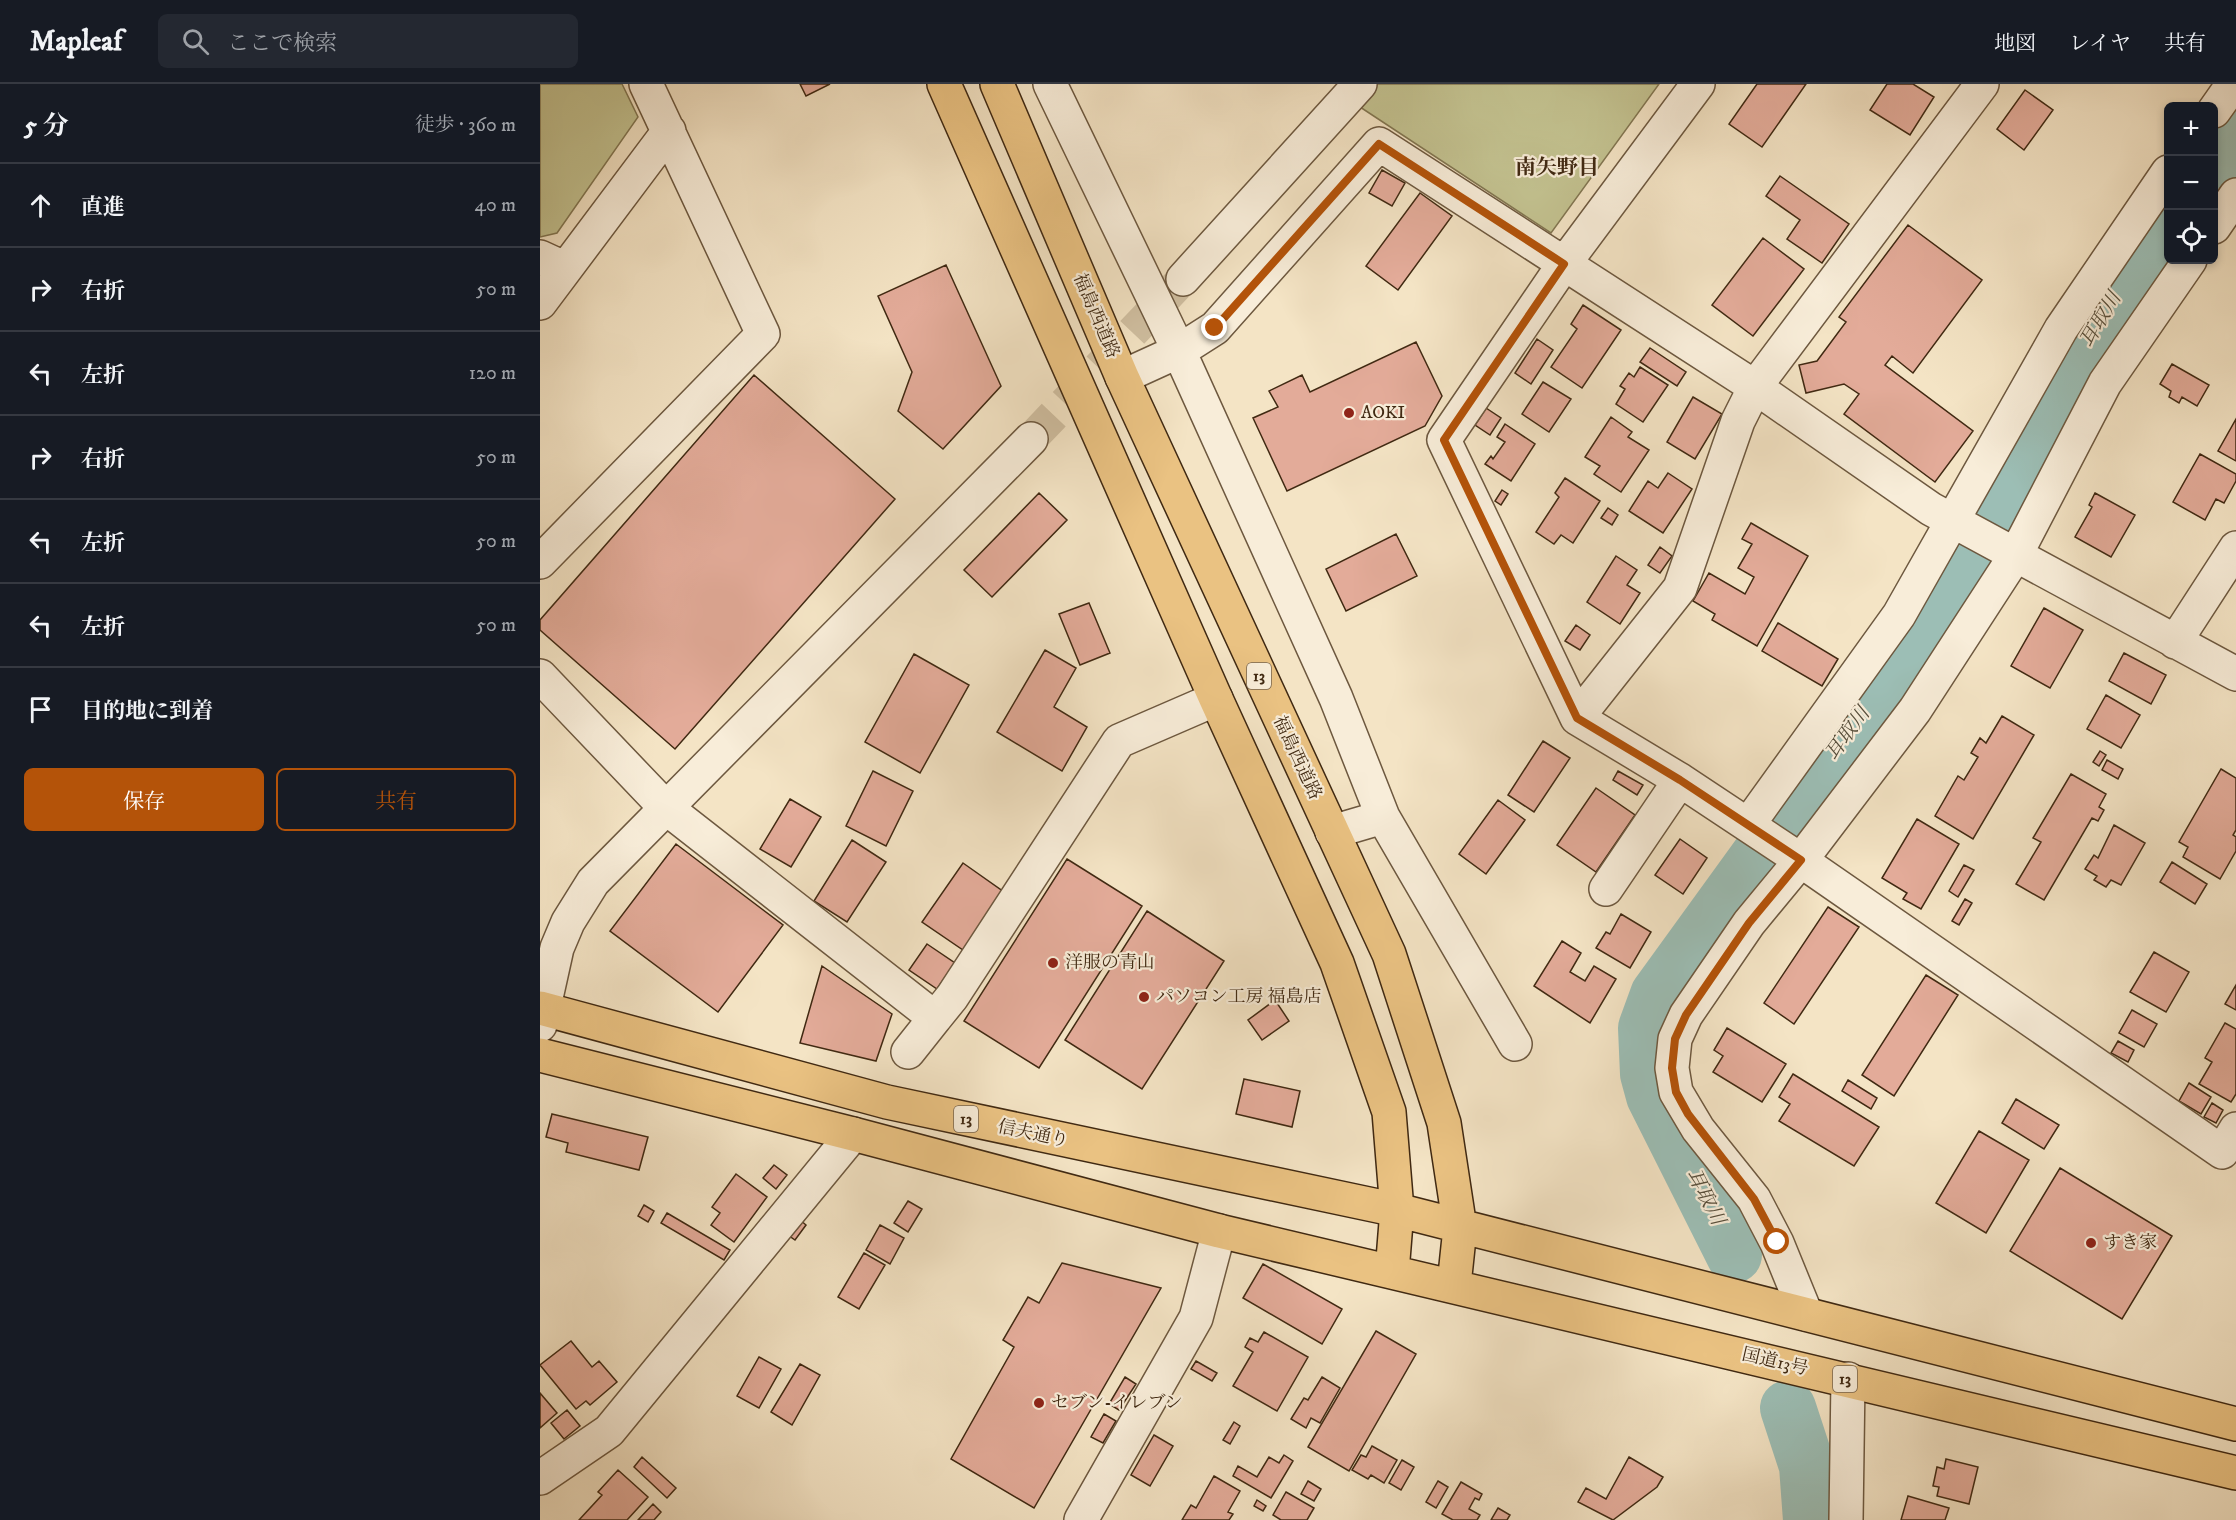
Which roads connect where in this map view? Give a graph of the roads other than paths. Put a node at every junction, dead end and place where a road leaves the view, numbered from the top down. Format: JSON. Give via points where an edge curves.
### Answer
{"nodes":[{"id":1,"x":646,"y":84,"type":"edge"},
{"id":2,"x":944,"y":84,"type":"edge"},
{"id":3,"x":997,"y":84,"type":"edge"},
{"id":4,"x":1050,"y":84,"type":"edge"},
{"id":5,"x":1360,"y":84,"type":"edge"},
{"id":6,"x":1698,"y":84,"type":"edge"},
{"id":7,"x":1982,"y":84,"type":"edge"},
{"id":8,"x":2233,"y":84,"type":"edge"},
{"id":9,"x":2218,"y":105,"type":"edge"},
{"id":10,"x":669,"y":131,"type":"junction"},
{"id":11,"x":2164,"y":179,"type":"edge"},
{"id":12,"x":2236,"y":195,"type":"edge"},
{"id":13,"x":2218,"y":220,"type":"edge"},
{"id":14,"x":552,"y":262,"type":"edge"},
{"id":15,"x":1564,"y":264,"type":"junction"},
{"id":16,"x":2187,"y":264,"type":"edge"},
{"id":17,"x":1183,"y":279,"type":"tunnel mouth"},
{"id":18,"x":540,"y":303,"type":"edge"},
{"id":19,"x":1179,"y":351,"type":"junction"},
{"id":20,"x":1122,"y":377,"type":"junction"},
{"id":21,"x":1755,"y":387,"type":"junction"},
{"id":22,"x":1031,"y":438,"type":"tunnel mouth"},
{"id":23,"x":1956,"y":524,"type":"junction"},
{"id":24,"x":2236,"y":548,"type":"edge"},
{"id":25,"x":2009,"y":553,"type":"junction"},
{"id":26,"x":540,"y":562,"type":"edge"},
{"id":27,"x":2175,"y":642,"type":"junction"},
{"id":28,"x":2236,"y":674,"type":"edge"},
{"id":29,"x":540,"y":676,"type":"edge"},
{"id":30,"x":1216,"y":699,"type":"junction"},
{"id":31,"x":1577,"y":718,"type":"junction"},
{"id":32,"x":1680,"y":780,"type":"junction"},
{"id":33,"x":665,"y":807,"type":"junction"},
{"id":34,"x":1383,"y":817,"type":"junction"},
{"id":35,"x":1753,"y":828,"type":"junction"},
{"id":36,"x":1332,"y":832,"type":"junction"},
{"id":37,"x":1794,"y":855,"type":"junction"},
{"id":38,"x":1606,"y":889,"type":"dead end"},
{"id":39,"x":541,"y":1014,"type":"edge"},
{"id":40,"x":935,"y":1018,"type":"junction"},
{"id":41,"x":1515,"y":1044,"type":"dead end"},
{"id":42,"x":909,"y":1052,"type":"dead end"},
{"id":43,"x":540,"y":1055,"type":"edge"},
{"id":44,"x":2236,"y":1129,"type":"edge"},
{"id":45,"x":853,"y":1134,"type":"junction"},
{"id":46,"x":1396,"y":1210,"type":"junction"},
{"id":47,"x":1460,"y":1228,"type":"junction"},
{"id":48,"x":1219,"y":1231,"type":"junction"},
{"id":49,"x":1392,"y":1272,"type":"junction"},
{"id":50,"x":1454,"y":1285,"type":"junction"},
{"id":51,"x":1806,"y":1314,"type":"junction"},
{"id":52,"x":1848,"y":1379,"type":"junction"},
{"id":53,"x":2236,"y":1424,"type":"edge"},
{"id":54,"x":2236,"y":1473,"type":"edge"},
{"id":55,"x":540,"y":1478,"type":"edge"},
{"id":56,"x":1081,"y":1520,"type":"edge"},
{"id":57,"x":1846,"y":1520,"type":"edge"}],
"edges":[{"from":1,"to":10,"type":"street"},
{"from":2,"to":30,"type":"highway"},
{"from":3,"to":20,"type":"highway","name":"福島西道路","number":"13"},
{"from":4,"to":19,"type":"street"},
{"from":5,"to":17,"type":"street"},
{"from":6,"to":15,"type":"street"},
{"from":7,"to":21,"type":"street"},
{"from":8,"to":9,"type":"street"},
{"from":10,"to":14,"type":"street"},
{"from":10,"to":26,"type":"street","via":[[763,334]]},
{"from":11,"to":23,"type":"street","via":[[2061,329]]},
{"from":12,"to":13,"type":"street"},
{"from":14,"to":18,"type":"street"},
{"from":15,"to":19,"type":"street","via":[[1379,144],[1215,328]]},
{"from":15,"to":21,"type":"street"},
{"from":15,"to":31,"type":"street","via":[[1444,440]]},
{"from":16,"to":25,"type":"street","via":[[2105,383]]},
{"from":19,"to":20,"type":"street"},
{"from":19,"to":34,"type":"street","via":[[1336,698]]},
{"from":20,"to":36,"type":"highway","name":"福島西道路","number":"13"},
{"from":21,"to":23,"type":"street"},
{"from":21,"to":31,"type":"street","via":[[1738,421],[1680,588]]},
{"from":22,"to":33,"type":"street"},
{"from":23,"to":25,"type":"street"},
{"from":23,"to":35,"type":"street","via":[[1899,615]]},
{"from":24,"to":27,"type":"street"},
{"from":25,"to":27,"type":"street"},
{"from":25,"to":37,"type":"street","via":[[1915,710]]},
{"from":27,"to":28,"type":"street"},
{"from":29,"to":33,"type":"street"},
{"from":30,"to":40,"type":"street","via":[[1119,741]]},
{"from":30,"to":46,"type":"highway","via":[[1337,963],[1389,1112]]},
{"from":31,"to":32,"type":"street"},
{"from":32,"to":35,"type":"street"},
{"from":32,"to":38,"type":"street"},
{"from":33,"to":39,"type":"street","via":[[580,901],[556,948]]},
{"from":33,"to":40,"type":"street"},
{"from":34,"to":36,"type":"street"},
{"from":34,"to":41,"type":"street"},
{"from":35,"to":37,"type":"street"},
{"from":36,"to":47,"type":"highway","name":"福島西道路","number":"13","via":[[1389,954],[1444,1124]]},
{"from":37,"to":44,"type":"street","via":[[2222,1152]]},
{"from":37,"to":51,"type":"street","via":[[1686,1015],[1675,1039],[1672,1068],[1676,1092],[1688,1114],[1729,1165],[1777,1242]]},
{"from":39,"to":46,"type":"highway","name":"信夫通り","number":"13","via":[[887,1102]]},
{"from":40,"to":42,"type":"street"},
{"from":43,"to":45,"type":"highway","number":"13"},
{"from":45,"to":48,"type":"highway","number":"13"},
{"from":45,"to":55,"type":"street","via":[[609,1431]]},
{"from":46,"to":47,"type":"highway","name":"信夫通り","number":"13"},
{"from":46,"to":49,"type":"highway"},
{"from":47,"to":50,"type":"highway","name":"福島西道路","number":"13"},
{"from":47,"to":51,"type":"highway","number":"13"},
{"from":48,"to":49,"type":"highway","number":"13"},
{"from":48,"to":56,"type":"street","via":[[1196,1318]]},
{"from":49,"to":50,"type":"highway","number":"13"},
{"from":50,"to":52,"type":"highway","name":"国道13号","number":"13"},
{"from":51,"to":53,"type":"highway","number":"13"},
{"from":52,"to":54,"type":"highway","name":"国道13号","number":"13"},
{"from":52,"to":57,"type":"street"}]}
